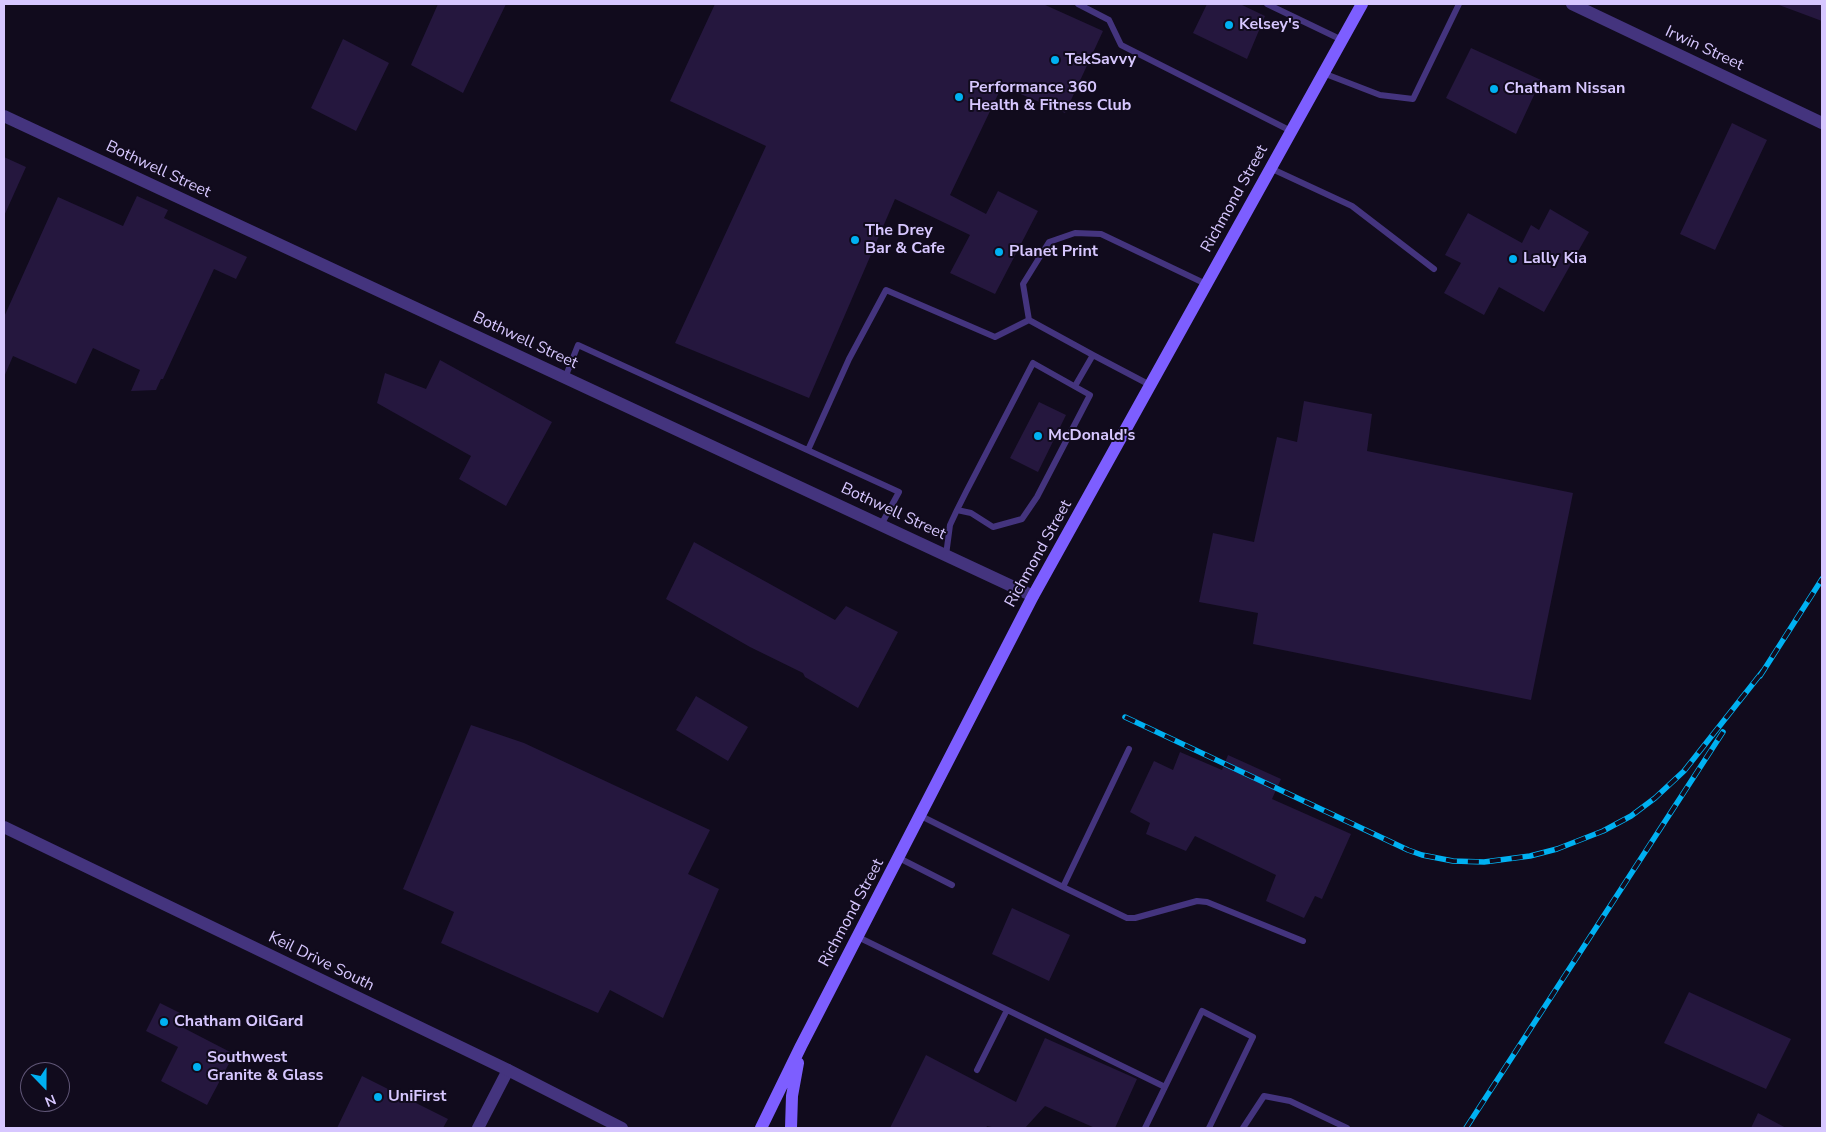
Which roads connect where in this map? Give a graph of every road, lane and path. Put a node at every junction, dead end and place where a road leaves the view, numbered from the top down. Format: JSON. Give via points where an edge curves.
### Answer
{"nodes":[{"id":1,"x":1078,"y":4,"type":"edge"},
{"id":2,"x":1267,"y":4,"type":"edge"},
{"id":3,"x":1362,"y":4,"type":"edge"},
{"id":4,"x":1459,"y":4,"type":"edge"},
{"id":5,"x":1572,"y":4,"type":"edge"},
{"id":6,"x":1280,"y":6,"type":"edge"},
{"id":7,"x":1342,"y":40,"type":"junction"},
{"id":8,"x":1323,"y":73,"type":"junction"},
{"id":9,"x":4,"y":116,"type":"edge"},
{"id":10,"x":1822,"y":123,"type":"edge"},
{"id":11,"x":1291,"y":131,"type":"junction"},
{"id":12,"x":1270,"y":168,"type":"junction"},
{"id":13,"x":1434,"y":269,"type":"dead end"},
{"id":14,"x":1206,"y":284,"type":"junction"},
{"id":15,"x":1029,"y":320,"type":"junction"},
{"id":16,"x":1093,"y":355,"type":"junction"},
{"id":17,"x":565,"y":378,"type":"junction"},
{"id":18,"x":1150,"y":385,"type":"junction"},
{"id":19,"x":1075,"y":386,"type":"junction"},
{"id":20,"x":808,"y":450,"type":"junction"},
{"id":21,"x":957,"y":510,"type":"junction"},
{"id":22,"x":881,"y":525,"type":"junction"},
{"id":23,"x":946,"y":555,"type":"junction"},
{"id":24,"x":1034,"y":596,"type":"junction"},
{"id":25,"x":1129,"y":750,"type":"dead end"},
{"id":26,"x":921,"y":816,"type":"junction"},
{"id":27,"x":4,"y":827,"type":"edge"},
{"id":28,"x":899,"y":858,"type":"junction"},
{"id":29,"x":952,"y":885,"type":"dead end"},
{"id":30,"x":1063,"y":887,"type":"junction"},
{"id":31,"x":858,"y":937,"type":"junction"},
{"id":32,"x":1303,"y":941,"type":"dead end"},
{"id":33,"x":1007,"y":1010,"type":"junction"},
{"id":34,"x":801,"y":1046,"type":"junction"},
{"id":35,"x":508,"y":1070,"type":"junction"},
{"id":36,"x":977,"y":1070,"type":"dead end"},
{"id":37,"x":1165,"y":1087,"type":"junction"},
{"id":38,"x":478,"y":1128,"type":"edge"},
{"id":39,"x":622,"y":1128,"type":"edge"},
{"id":40,"x":761,"y":1128,"type":"edge"},
{"id":41,"x":791,"y":1128,"type":"edge"},
{"id":42,"x":1144,"y":1128,"type":"edge"},
{"id":43,"x":1209,"y":1128,"type":"edge"},
{"id":44,"x":1243,"y":1128,"type":"edge"},
{"id":45,"x":1347,"y":1128,"type":"edge"}],
"edges":[{"from":1,"to":11,"type":"lane","via":[[1109,20],[1121,45]]},
{"from":2,"to":6,"type":"lane"},
{"from":3,"to":7,"type":"main road","name":"Richmond Street"},
{"from":4,"to":8,"type":"lane","via":[[1413,99],[1380,95]]},
{"from":5,"to":10,"type":"street","name":"Irwin Street"},
{"from":6,"to":7,"type":"lane"},
{"from":7,"to":8,"type":"main road","name":"Richmond Street"},
{"from":8,"to":11,"type":"main road","name":"Richmond Street"},
{"from":9,"to":17,"type":"street","name":"Bothwell Street"},
{"from":11,"to":12,"type":"main road","name":"Richmond Street"},
{"from":12,"to":13,"type":"lane","via":[[1352,206]]},
{"from":12,"to":14,"type":"main road","name":"Richmond Street"},
{"from":14,"to":15,"type":"lane","via":[[1101,234],[1075,233],[1048,242],[1023,284]]},
{"from":14,"to":18,"type":"main road","name":"Richmond Street"},
{"from":15,"to":16,"type":"lane"},
{"from":15,"to":20,"type":"lane","via":[[995,337],[886,290],[849,359]]},
{"from":16,"to":18,"type":"lane"},
{"from":16,"to":19,"type":"lane"},
{"from":17,"to":20,"type":"lane","via":[[578,345]]},
{"from":17,"to":22,"type":"street","name":"Bothwell Street"},
{"from":18,"to":24,"type":"main road","name":"Richmond Street"},
{"from":19,"to":21,"type":"lane","via":[[1033,363]]},
{"from":19,"to":21,"type":"lane","via":[[1090,395],[1037,497],[1022,519],[993,527],[971,513]]},
{"from":20,"to":22,"type":"lane","via":[[899,492]]},
{"from":21,"to":23,"type":"lane","via":[[950,525]]},
{"from":22,"to":23,"type":"street","name":"Bothwell Street"},
{"from":23,"to":24,"type":"street","name":"Bothwell Street"},
{"from":24,"to":26,"type":"main road","name":"Richmond Street"},
{"from":25,"to":30,"type":"lane"},
{"from":26,"to":28,"type":"main road","name":"Richmond Street"},
{"from":26,"to":30,"type":"lane"},
{"from":27,"to":35,"type":"street","name":"Keil Drive South"},
{"from":28,"to":29,"type":"lane"},
{"from":28,"to":31,"type":"main road","name":"Richmond Street"},
{"from":30,"to":32,"type":"lane","via":[[1127,918],[1197,901],[1207,902]]},
{"from":31,"to":33,"type":"lane"},
{"from":31,"to":34,"type":"main road","name":"Richmond Street"},
{"from":33,"to":36,"type":"lane"},
{"from":33,"to":37,"type":"lane"},
{"from":34,"to":40,"type":"main road","name":"Richmond Street"},
{"from":34,"to":41,"type":"main road","via":[[792,1096]]},
{"from":35,"to":38,"type":"street"},
{"from":35,"to":39,"type":"street","name":"Keil Drive South"},
{"from":37,"to":42,"type":"lane"},
{"from":37,"to":43,"type":"lane","via":[[1202,1011],[1253,1037]]},
{"from":44,"to":45,"type":"lane","via":[[1264,1096],[1290,1101]]}]}
